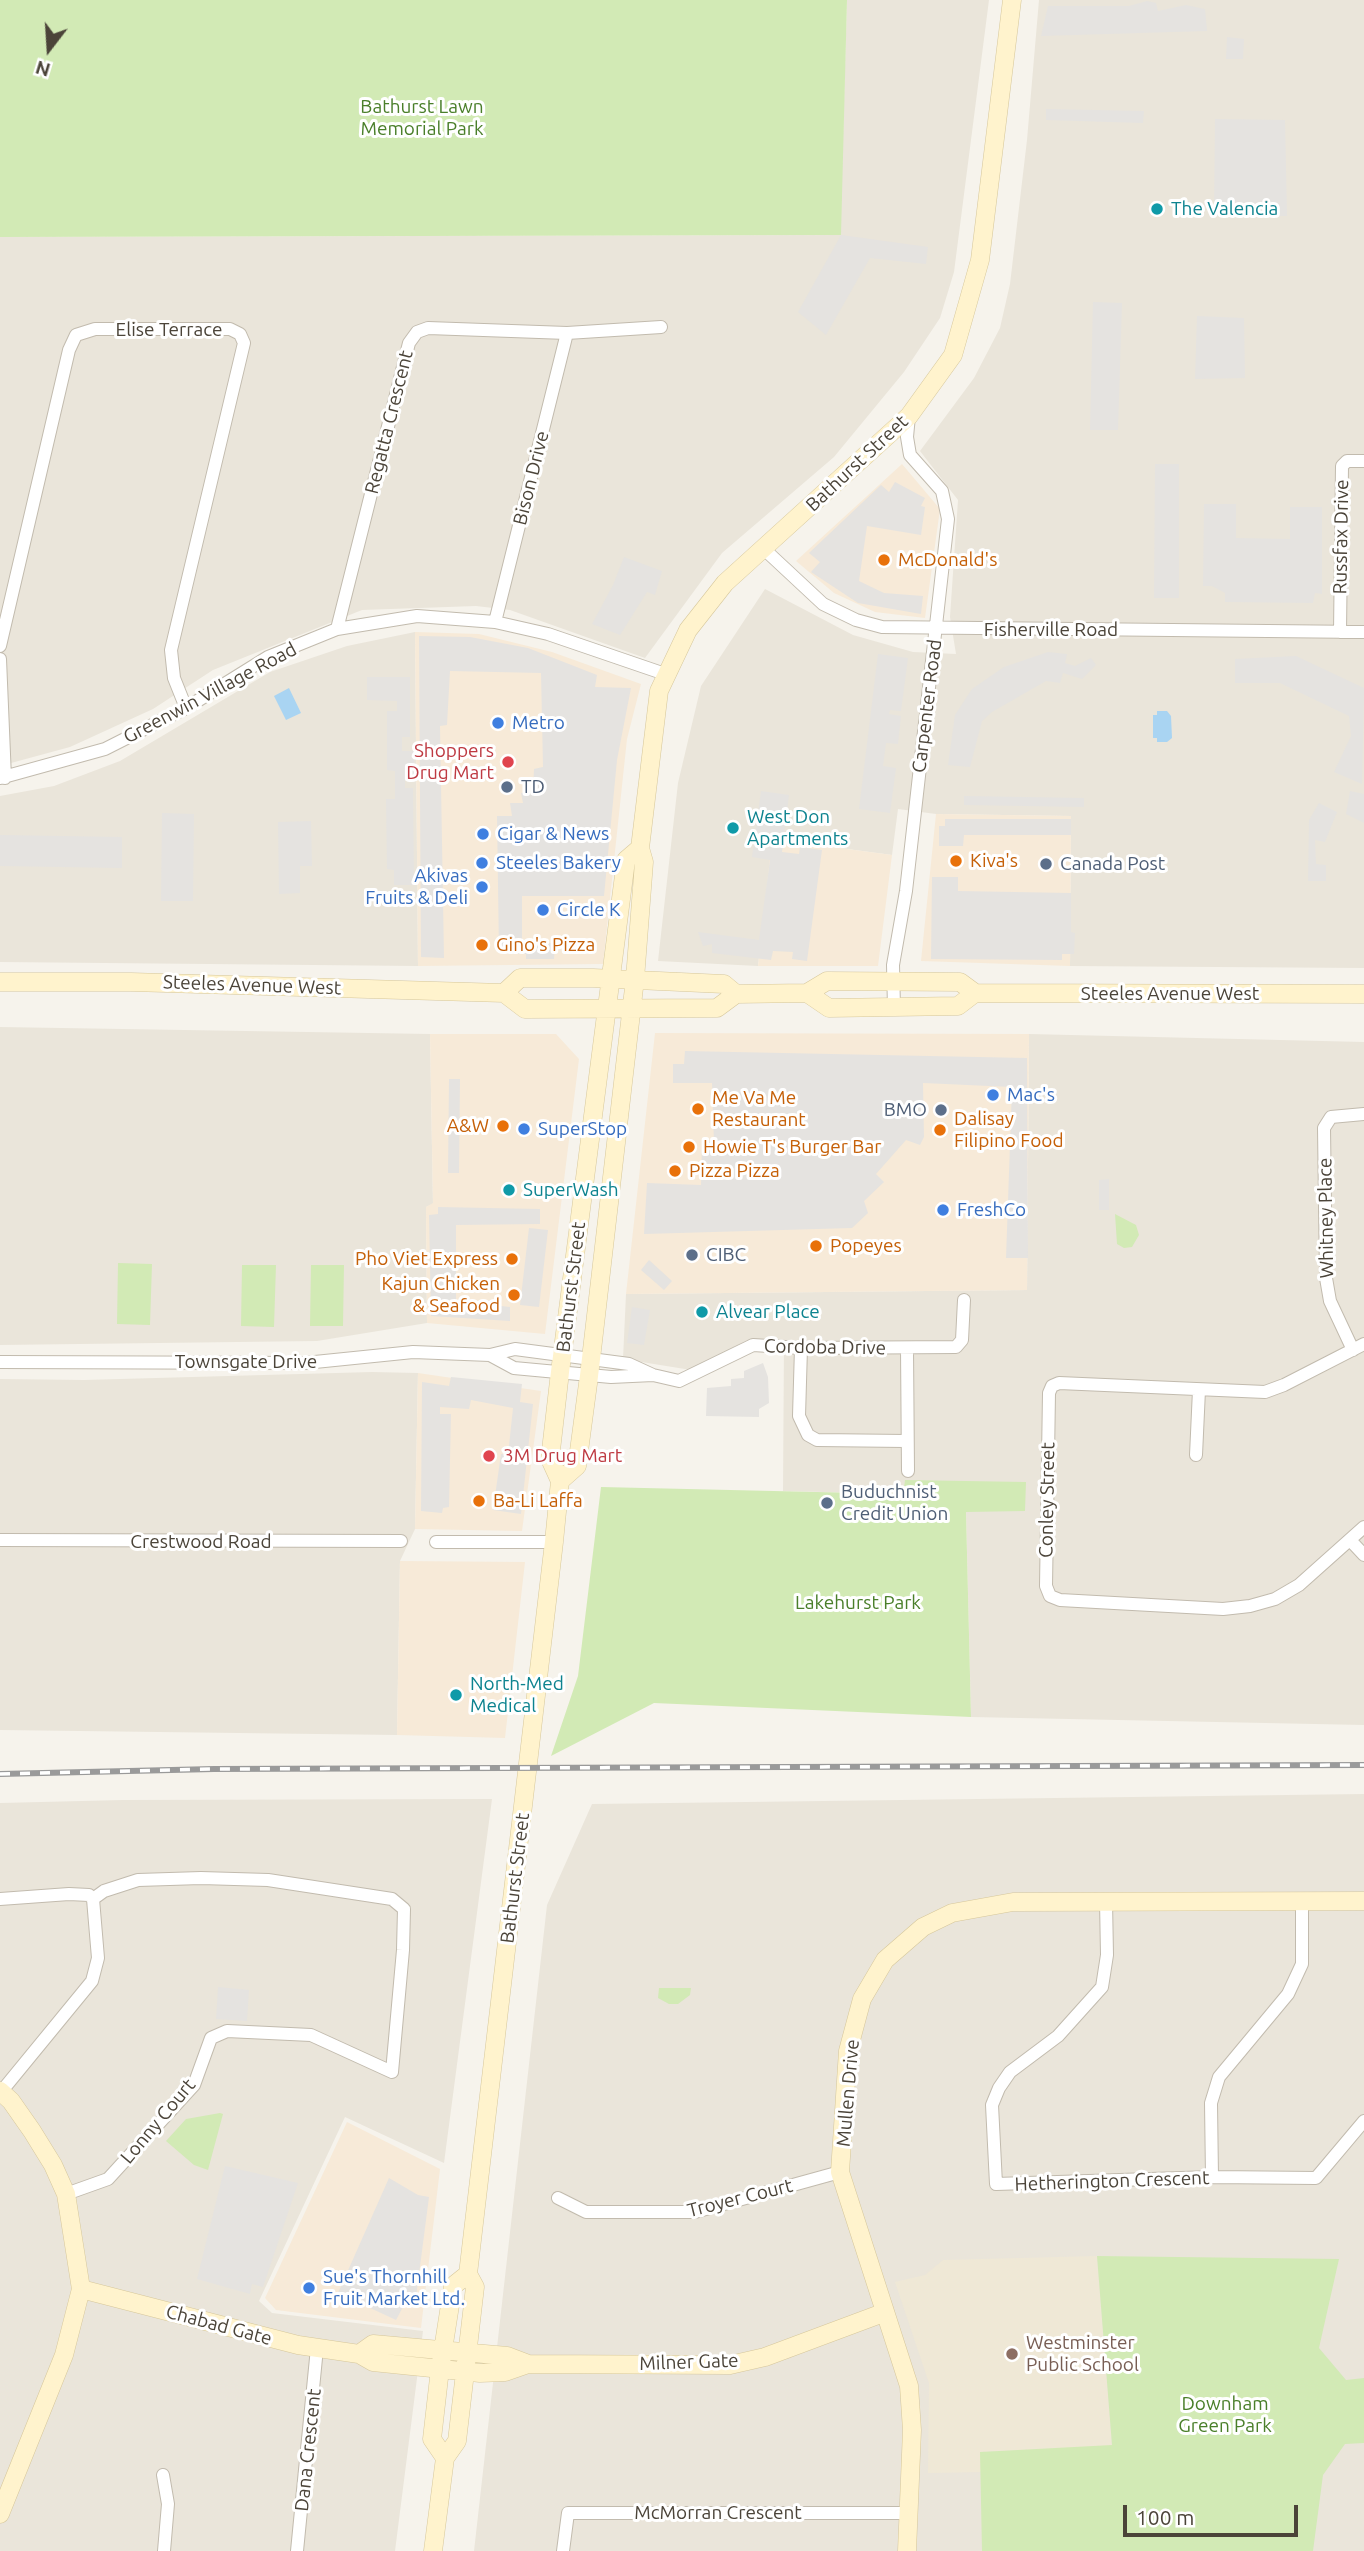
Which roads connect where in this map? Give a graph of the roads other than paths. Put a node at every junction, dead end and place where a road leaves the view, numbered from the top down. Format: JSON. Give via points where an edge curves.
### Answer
{"nodes":[{"id":1,"x":1012,"y":0,"type":"edge"},
{"id":2,"x":662,"y":327,"type":"dead end"},
{"id":3,"x":567,"y":333,"type":"junction"},
{"id":4,"x":909,"y":416,"type":"junction"},
{"id":5,"x":1364,"y":461,"type":"edge"},
{"id":6,"x":764,"y":549,"type":"junction"},
{"id":7,"x":495,"y":622,"type":"junction"},
{"id":8,"x":337,"y":629,"type":"junction"},
{"id":9,"x":936,"y":629,"type":"junction"},
{"id":10,"x":1339,"y":632,"type":"junction"},
{"id":11,"x":1364,"y":632,"type":"edge"},
{"id":12,"x":0,"y":646,"type":"edge"},
{"id":13,"x":0,"y":659,"type":"edge"},
{"id":14,"x":665,"y":674,"type":"junction"},
{"id":15,"x":186,"y":708,"type":"junction"},
{"id":16,"x":3,"y":778,"type":"edge"},
{"id":17,"x":640,"y":848,"type":"junction"},
{"id":18,"x":612,"y":978,"type":"junction"},
{"id":19,"x":635,"y":979,"type":"junction"},
{"id":20,"x":0,"y":982,"type":"edge"},
{"id":21,"x":892,"y":983,"type":"junction"},
{"id":22,"x":504,"y":993,"type":"junction"},
{"id":23,"x":807,"y":993,"type":"junction"},
{"id":24,"x":975,"y":993,"type":"junction"},
{"id":25,"x":736,"y":994,"type":"junction"},
{"id":26,"x":1364,"y":994,"type":"edge"},
{"id":27,"x":607,"y":1008,"type":"junction"},
{"id":28,"x":894,"y":1008,"type":"junction"},
{"id":29,"x":631,"y":1009,"type":"junction"},
{"id":30,"x":1364,"y":1114,"type":"edge"},
{"id":31,"x":964,"y":1300,"type":"dead end"},
{"id":32,"x":1358,"y":1347,"type":"edge"},
{"id":33,"x":801,"y":1348,"type":"junction"},
{"id":34,"x":907,"y":1349,"type":"junction"},
{"id":35,"x":491,"y":1354,"type":"junction"},
{"id":36,"x":0,"y":1362,"type":"edge"},
{"id":37,"x":561,"y":1364,"type":"junction"},
{"id":38,"x":590,"y":1367,"type":"junction"},
{"id":39,"x":1199,"y":1390,"type":"junction"},
{"id":40,"x":906,"y":1441,"type":"junction"},
{"id":41,"x":1196,"y":1455,"type":"dead end"},
{"id":42,"x":908,"y":1471,"type":"dead end"},
{"id":43,"x":560,"y":1481,"type":"junction"},
{"id":44,"x":1364,"y":1527,"type":"edge"},
{"id":45,"x":0,"y":1540,"type":"edge"},
{"id":46,"x":1350,"y":1540,"type":"junction"},
{"id":47,"x":401,"y":1541,"type":"dead end"},
{"id":48,"x":436,"y":1542,"type":"dead end"},
{"id":49,"x":554,"y":1542,"type":"junction"},
{"id":50,"x":1364,"y":1555,"type":"edge"},
{"id":51,"x":0,"y":1899,"type":"edge"},
{"id":52,"x":93,"y":1899,"type":"junction"},
{"id":53,"x":1302,"y":1901,"type":"junction"},
{"id":54,"x":1364,"y":1901,"type":"edge"},
{"id":55,"x":1106,"y":1902,"type":"junction"},
{"id":56,"x":1,"y":2092,"type":"edge"},
{"id":57,"x":1364,"y":2121,"type":"edge"},
{"id":58,"x":841,"y":2172,"type":"junction"},
{"id":59,"x":1212,"y":2177,"type":"junction"},
{"id":60,"x":65,"y":2194,"type":"junction"},
{"id":61,"x":558,"y":2199,"type":"dead end"},
{"id":62,"x":468,"y":2274,"type":"junction"},
{"id":63,"x":80,"y":2289,"type":"junction"},
{"id":64,"x":883,"y":2313,"type":"junction"},
{"id":65,"x":317,"y":2348,"type":"junction"},
{"id":66,"x":443,"y":2351,"type":"junction"},
{"id":67,"x":359,"y":2354,"type":"junction"},
{"id":68,"x":465,"y":2363,"type":"junction"},
{"id":69,"x":440,"y":2369,"type":"junction"},
{"id":70,"x":444,"y":2458,"type":"junction"},
{"id":71,"x":163,"y":2475,"type":"dead end"},
{"id":72,"x":906,"y":2513,"type":"junction"},
{"id":73,"x":0,"y":2514,"type":"edge"},
{"id":74,"x":164,"y":2551,"type":"edge"},
{"id":75,"x":297,"y":2551,"type":"edge"},
{"id":76,"x":433,"y":2551,"type":"edge"},
{"id":77,"x":563,"y":2551,"type":"edge"},
{"id":78,"x":907,"y":2551,"type":"edge"}],
"edges":[{"from":1,"to":4,"type":"main road","name":"Bathurst Street","via":[[980,260],[953,355]]},
{"from":2,"to":3,"type":"street","name":"Regatta Crescent"},
{"from":3,"to":7,"type":"street","name":"Bison Drive"},
{"from":3,"to":8,"type":"street","name":"Regatta Crescent","via":[[428,328],[409,342]]},
{"from":4,"to":6,"type":"main road","name":"Bathurst Street"},
{"from":4,"to":9,"type":"street","name":"Carpenter Road","via":[[910,455],[942,491],[948,519]]},
{"from":5,"to":10,"type":"street","name":"Russfax Drive","via":[[1347,461],[1342,466]]},
{"from":6,"to":9,"type":"street","name":"Fisherville Road","via":[[823,604],[856,620],[900,629]]},
{"from":6,"to":14,"type":"main road","name":"Bathurst Street","via":[[725,583],[688,630]]},
{"from":7,"to":8,"type":"street","name":"Greenwin Village Road","via":[[417,615]]},
{"from":7,"to":14,"type":"street","name":"Greenwin Village Road","via":[[548,634]]},
{"from":8,"to":15,"type":"street","name":"Greenwin Village Road","via":[[268,657]]},
{"from":9,"to":10,"type":"street","name":"Fisherville Road"},
{"from":9,"to":21,"type":"street","name":"Carpenter Road"},
{"from":10,"to":11,"type":"street","name":"Fisherville Road"},
{"from":12,"to":15,"type":"street","name":"Elise Terrace","via":[[76,335],[95,329],[230,329],[240,334],[244,344],[170,650],[174,678]]},
{"from":13,"to":16,"type":"street"},
{"from":14,"to":17,"type":"main road","name":"Bathurst Street","via":[[653,726]]},
{"from":15,"to":16,"type":"street","name":"Greenwin Village Road","via":[[105,749]]},
{"from":17,"to":18,"type":"main road","name":"Bathurst Street","via":[[626,860]]},
{"from":17,"to":19,"type":"main road","name":"Bathurst Street","via":[[644,862]]},
{"from":18,"to":19,"type":"main road","name":"Steeles Avenue West"},
{"from":18,"to":22,"type":"main road","name":"Steeles Avenue West","via":[[520,978]]},
{"from":18,"to":27,"type":"main road","name":"Bathurst Street"},
{"from":19,"to":25,"type":"main road","name":"Steeles Avenue West","via":[[724,984]]},
{"from":19,"to":29,"type":"main road","name":"Bathurst Street"},
{"from":20,"to":22,"type":"main road","name":"Steeles Avenue West"},
{"from":21,"to":23,"type":"main road","name":"Steeles Avenue West","via":[[827,981]]},
{"from":21,"to":24,"type":"main road","name":"Steeles Avenue West","via":[[960,982]]},
{"from":21,"to":28,"type":"street","name":"Carpenter Road"},
{"from":22,"to":27,"type":"main road","name":"Steeles Avenue West","via":[[525,1009]]},
{"from":23,"to":25,"type":"main road","name":"Steeles Avenue West"},
{"from":23,"to":28,"type":"main road","name":"Steeles Avenue West","via":[[829,1008]]},
{"from":24,"to":26,"type":"main road","name":"Steeles Avenue West"},
{"from":24,"to":28,"type":"main road","name":"Steeles Avenue West","via":[[958,1006]]},
{"from":25,"to":29,"type":"main road","name":"Steeles Avenue West","via":[[717,1008]]},
{"from":27,"to":29,"type":"main road","name":"Steeles Avenue West"},
{"from":27,"to":37,"type":"main road","name":"Bathurst Street"},
{"from":29,"to":38,"type":"main road","name":"Bathurst Street"},
{"from":30,"to":32,"type":"street","name":"Whitney Place","via":[[1331,1116],[1324,1128],[1329,1301]]},
{"from":31,"to":34,"type":"street","name":"Cordoba Drive","via":[[960,1345]]},
{"from":32,"to":39,"type":"street","name":"Conley Street","via":[[1265,1392]]},
{"from":33,"to":34,"type":"street","name":"Cordoba Drive"},
{"from":33,"to":38,"type":"street","name":"Cordoba Drive","via":[[752,1345],[679,1381],[629,1364]]},
{"from":33,"to":40,"type":"street","via":[[799,1416],[808,1435],[817,1440]]},
{"from":34,"to":40,"type":"street"},
{"from":35,"to":36,"type":"street","name":"Townsgate Drive","via":[[413,1352],[305,1363]]},
{"from":35,"to":37,"type":"street","name":"Townsgate Drive","via":[[516,1349]]},
{"from":35,"to":37,"type":"street","name":"Townsgate Drive","via":[[514,1368]]},
{"from":37,"to":38,"type":"street","name":"Townsgate Drive"},
{"from":37,"to":43,"type":"main road","name":"Bathurst Street","via":[[551,1459]]},
{"from":38,"to":43,"type":"main road","name":"Bathurst Street","via":[[576,1466]]},
{"from":39,"to":41,"type":"street"},
{"from":39,"to":46,"type":"street","name":"Conley Street","via":[[1059,1383],[1050,1389],[1046,1586],[1050,1596],[1060,1601],[1223,1609],[1250,1606],[1299,1585]]},
{"from":40,"to":42,"type":"street"},
{"from":43,"to":49,"type":"main road","name":"Bathurst Street"},
{"from":44,"to":46,"type":"street","name":"Conley Street"},
{"from":45,"to":47,"type":"street","name":"Crestwood Road"},
{"from":46,"to":50,"type":"street"},
{"from":48,"to":49,"type":"street"},
{"from":49,"to":62,"type":"main road","name":"Bathurst Street"},
{"from":51,"to":52,"type":"street","via":[[83,1894]]},
{"from":52,"to":56,"type":"street","via":[[98,1958],[92,1981]]},
{"from":52,"to":60,"type":"street","name":"Lonny Court","via":[[138,1880],[201,1878],[268,1880],[392,1899],[404,1909],[403,1950],[391,2072],[311,2035],[227,2031],[211,2038],[194,2085],[108,2179]]},
{"from":53,"to":54,"type":"main road","name":"Mullen Drive"},
{"from":53,"to":55,"type":"main road","name":"Mullen Drive"},
{"from":53,"to":59,"type":"street","via":[[1302,1964],[1293,1984],[1219,2077],[1210,2103]]},
{"from":55,"to":58,"type":"main road","name":"Mullen Drive","via":[[1013,1902],[952,1913],[923,1927],[885,1960],[862,1999],[848,2051]]},
{"from":55,"to":59,"type":"street","name":"Hetherington Crescent","via":[[1102,1987],[1058,2036],[1010,2072],[992,2105],[996,2184]]},
{"from":56,"to":60,"type":"main road","via":[[32,2131]]},
{"from":57,"to":59,"type":"street","name":"Hetherington Crescent","via":[[1316,2178]]},
{"from":58,"to":61,"type":"street","name":"Troyer Court","via":[[695,2213],[586,2212]]},
{"from":58,"to":64,"type":"main road","name":"Mullen Drive"},
{"from":60,"to":63,"type":"main road"},
{"from":62,"to":66,"type":"main road","name":"Bathurst Street","via":[[453,2286]]},
{"from":62,"to":68,"type":"main road","name":"Bathurst Street","via":[[475,2287]]},
{"from":63,"to":65,"type":"main road","name":"Chabad Gate"},
{"from":63,"to":73,"type":"main road","via":[[64,2355]]},
{"from":64,"to":68,"type":"main road","name":"Milner Gate","via":[[765,2357],[730,2365],[528,2364],[505,2372]]},
{"from":64,"to":72,"type":"main road","name":"Mullen Drive","via":[[909,2386],[912,2430]]},
{"from":65,"to":67,"type":"main road","name":"Chabad Gate"},
{"from":65,"to":75,"type":"street","name":"Dana Crescent"},
{"from":66,"to":67,"type":"main road","name":"Chabad Gate","via":[[373,2344]]},
{"from":66,"to":68,"type":"main road","name":"Chabad Gate"},
{"from":66,"to":69,"type":"main road","name":"Bathurst Street"},
{"from":67,"to":69,"type":"main road","name":"Chabad Gate","via":[[373,2362]]},
{"from":68,"to":69,"type":"main road","name":"Chabad Gate"},
{"from":68,"to":70,"type":"main road","name":"Bathurst Street","via":[[457,2441]]},
{"from":69,"to":70,"type":"main road","name":"Bathurst Street","via":[[432,2439]]},
{"from":70,"to":76,"type":"main road","name":"Bathurst Street"},
{"from":71,"to":74,"type":"street","via":[[169,2504]]},
{"from":72,"to":77,"type":"street","name":"McMorran Crescent","via":[[568,2513]]},
{"from":72,"to":78,"type":"main road","name":"Mullen Drive"}]}
